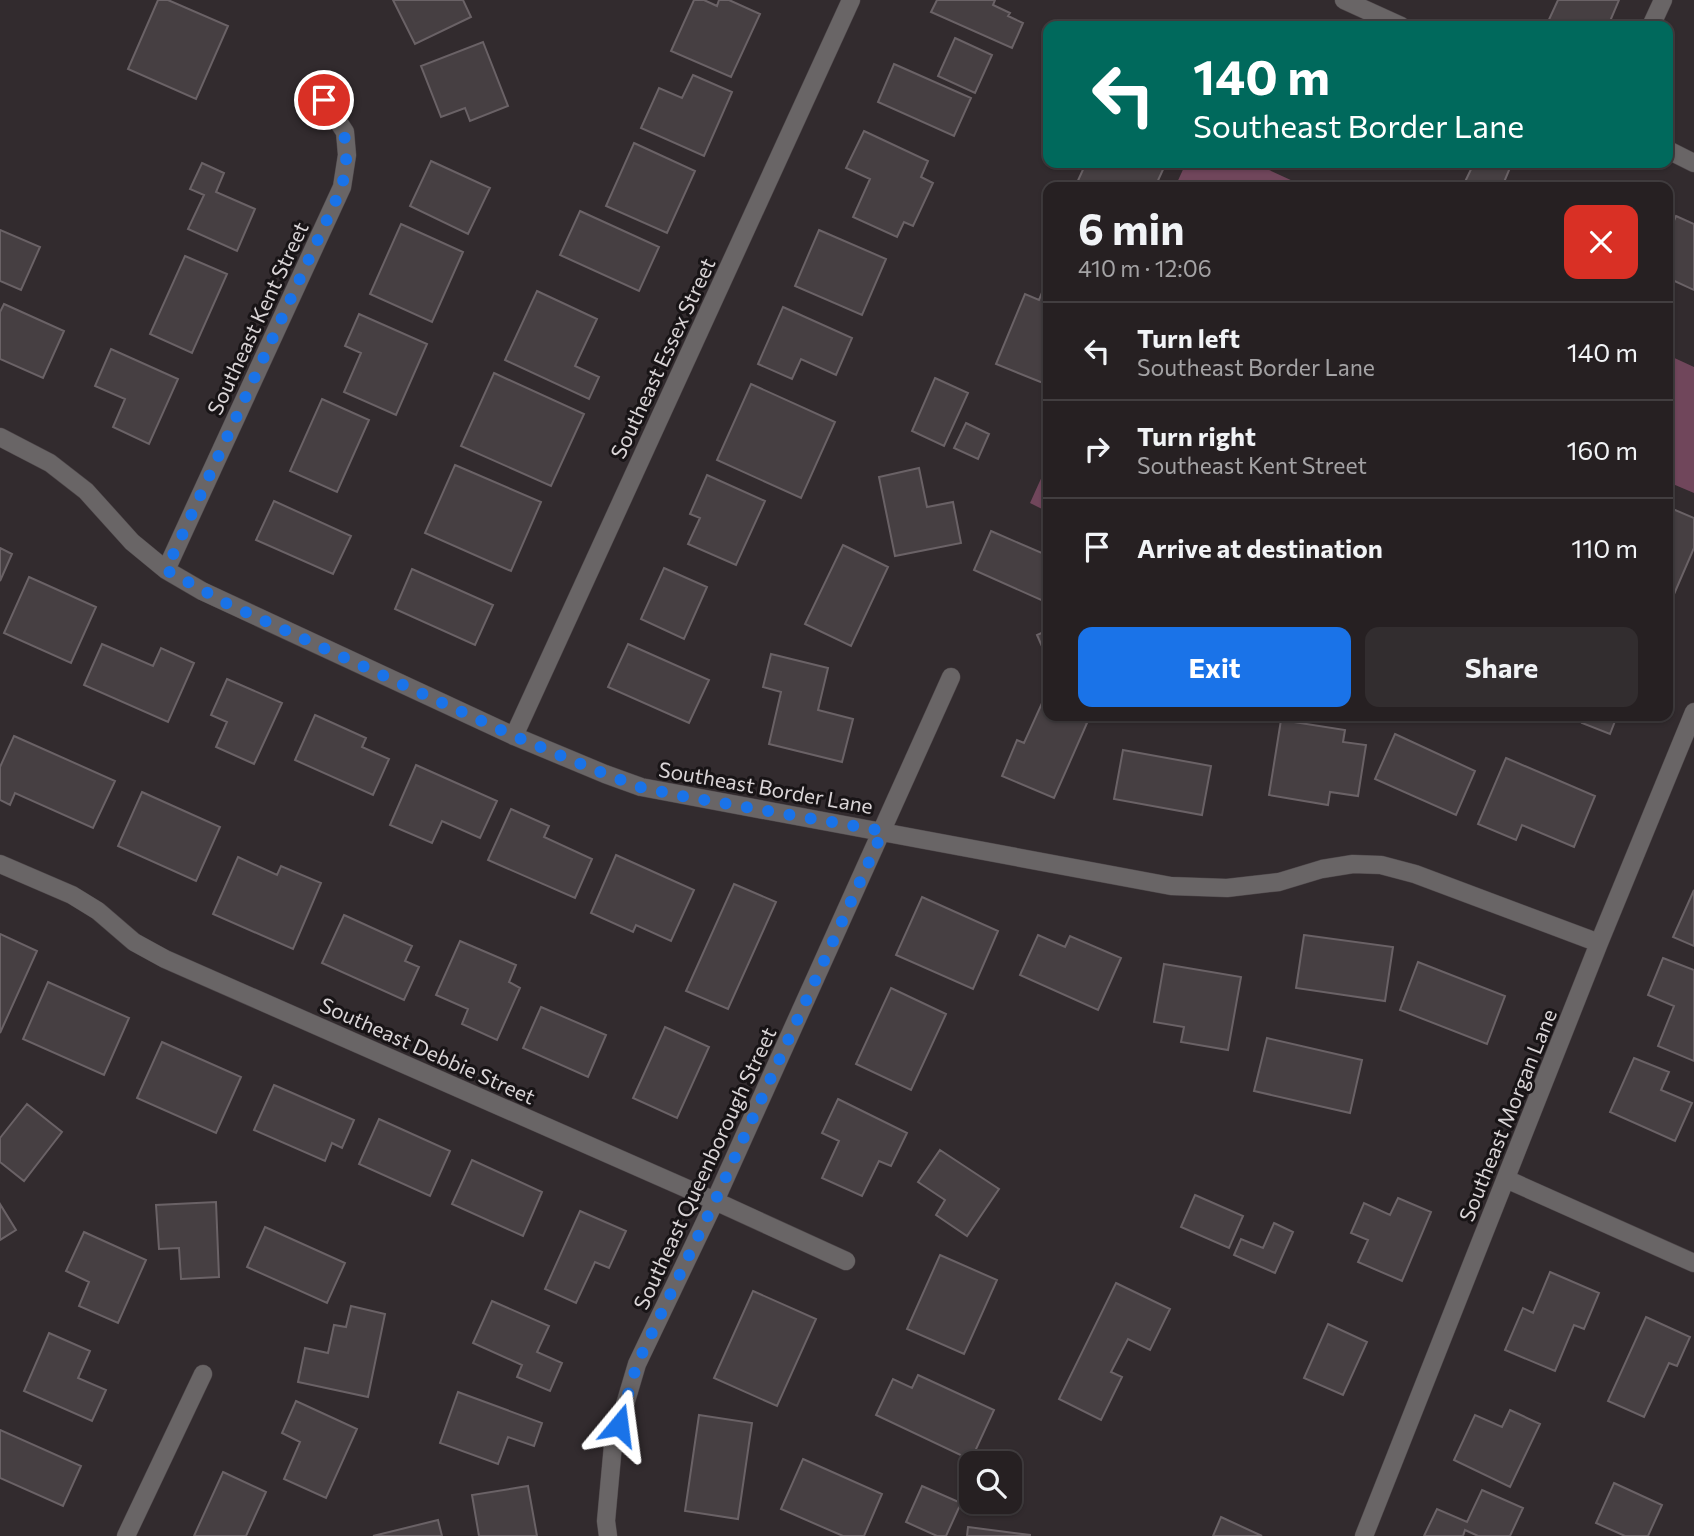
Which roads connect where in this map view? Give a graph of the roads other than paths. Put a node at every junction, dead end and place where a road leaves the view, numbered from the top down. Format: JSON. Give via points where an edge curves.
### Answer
{"nodes":[{"id":1,"x":851,"y":0,"type":"edge"},
{"id":2,"x":1344,"y":0,"type":"edge"},
{"id":3,"x":1663,"y":0,"type":"edge"},
{"id":4,"x":1390,"y":21,"type":"edge"},
{"id":5,"x":1653,"y":21,"type":"edge"},
{"id":6,"x":314,"y":85,"type":"dead end"},
{"id":7,"x":1673,"y":152,"type":"edge"},
{"id":8,"x":1694,"y":163,"type":"edge"},
{"id":9,"x":0,"y":437,"type":"edge"},
{"id":10,"x":166,"y":570,"type":"junction"},
{"id":11,"x":951,"y":677,"type":"dead end"},
{"id":12,"x":1694,"y":712,"type":"edge"},
{"id":13,"x":514,"y":736,"type":"junction"},
{"id":14,"x":883,"y":831,"type":"junction"},
{"id":15,"x":0,"y":864,"type":"edge"},
{"id":16,"x":1599,"y":943,"type":"junction"},
{"id":17,"x":1506,"y":1179,"type":"junction"},
{"id":18,"x":715,"y":1201,"type":"junction"},
{"id":19,"x":846,"y":1261,"type":"dead end"},
{"id":20,"x":1694,"y":1263,"type":"edge"},
{"id":21,"x":203,"y":1374,"type":"dead end"},
{"id":22,"x":126,"y":1536,"type":"edge"},
{"id":23,"x":608,"y":1536,"type":"edge"},
{"id":24,"x":1364,"y":1536,"type":"edge"}],
"edges":[{"from":1,"to":13,"type":"street","name":"Southeast Essex Street"},
{"from":2,"to":4,"type":"street"},
{"from":3,"to":5,"type":"street"},
{"from":6,"to":10,"type":"street","name":"Southeast Kent Street","via":[[345,132],[342,187]]},
{"from":7,"to":8,"type":"street"},
{"from":9,"to":10,"type":"street","name":"Southeast Border Lane","via":[[50,463],[86,491],[132,542]]},
{"from":10,"to":13,"type":"street","name":"Southeast Border Lane"},
{"from":11,"to":14,"type":"street","name":"Southeast Queenborough Street"},
{"from":12,"to":16,"type":"street","name":"Southeast Morgan Lane"},
{"from":13,"to":14,"type":"street","name":"Southeast Border Lane","via":[[640,787]]},
{"from":14,"to":16,"type":"street","name":"Southeast Border Lane","via":[[1171,886],[1227,888],[1279,882],[1353,864],[1381,865]]},
{"from":14,"to":18,"type":"street","name":"Southeast Queenborough Street"},
{"from":15,"to":18,"type":"street","name":"Southeast Debbie Street","via":[[72,895],[134,942],[165,959]]},
{"from":16,"to":17,"type":"street","name":"Southeast Morgan Lane"},
{"from":17,"to":20,"type":"street"},
{"from":17,"to":24,"type":"street","name":"Southeast Morgan Lane"},
{"from":18,"to":19,"type":"street","name":"Southeast Debbie Street"},
{"from":18,"to":23,"type":"street","name":"Southeast Queenborough Street","via":[[637,1364],[613,1445]]},
{"from":21,"to":22,"type":"street"}]}
